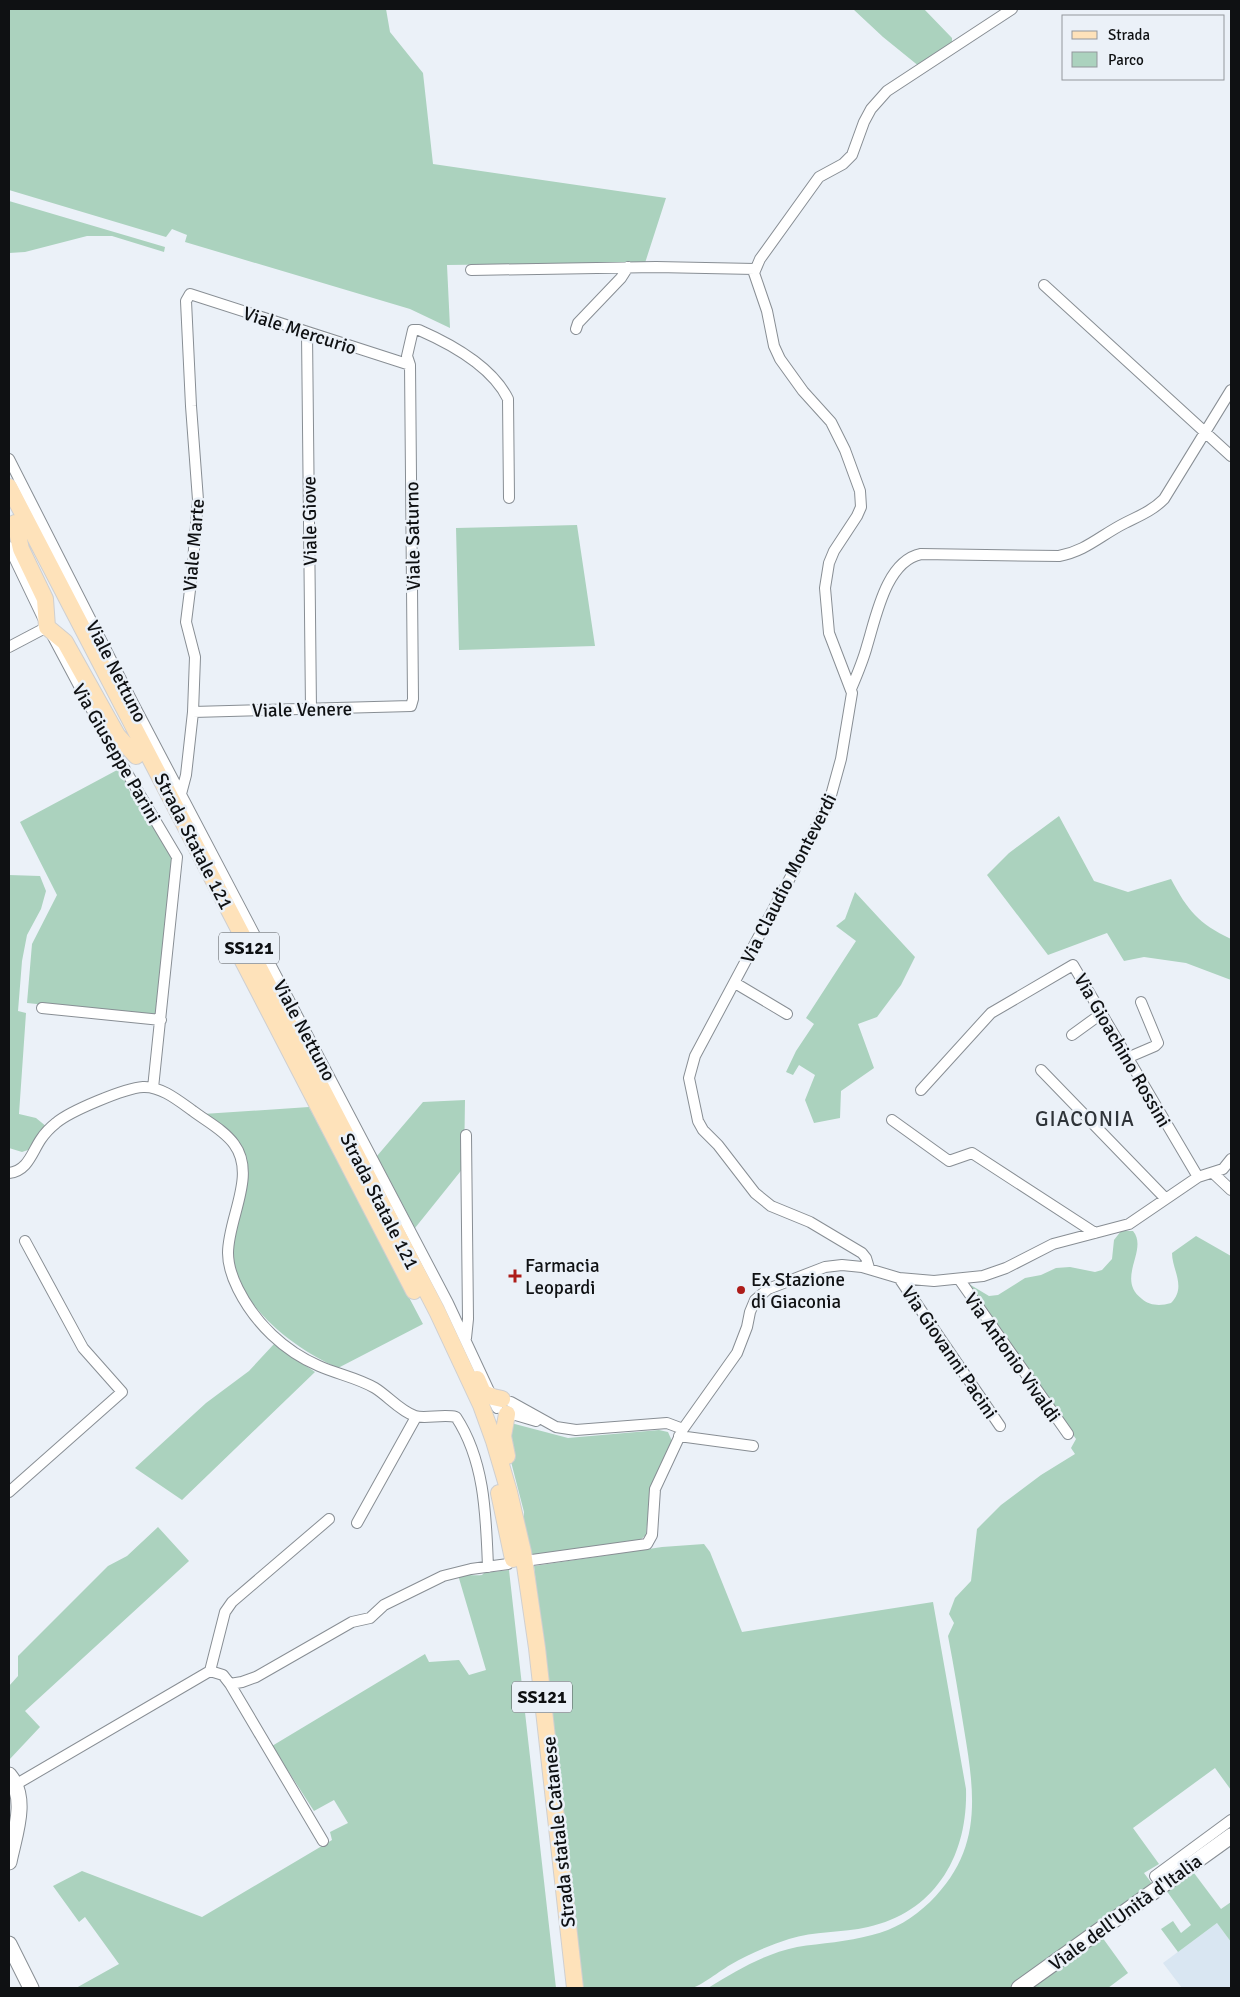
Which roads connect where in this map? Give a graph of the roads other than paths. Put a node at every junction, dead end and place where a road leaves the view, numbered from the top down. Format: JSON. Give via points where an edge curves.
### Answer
{"nodes":[{"id":1,"x":1012,"y":9,"type":"edge"},
{"id":2,"x":628,"y":267,"type":"junction"},
{"id":3,"x":755,"y":269,"type":"junction"},
{"id":4,"x":471,"y":270,"type":"dead end"},
{"id":5,"x":1044,"y":285,"type":"dead end"},
{"id":6,"x":190,"y":294,"type":"joint"},
{"id":7,"x":576,"y":329,"type":"dead end"},
{"id":8,"x":307,"y":333,"type":"junction"},
{"id":9,"x":410,"y":365,"type":"junction"},
{"id":10,"x":1231,"y":390,"type":"edge"},
{"id":11,"x":1205,"y":433,"type":"junction"},
{"id":12,"x":1231,"y":456,"type":"edge"},
{"id":13,"x":9,"y":459,"type":"edge"},
{"id":14,"x":9,"y":487,"type":"edge"},
{"id":15,"x":509,"y":498,"type":"dead end"},
{"id":16,"x":12,"y":517,"type":"edge"},
{"id":17,"x":9,"y":547,"type":"edge"},
{"id":18,"x":47,"y":627,"type":"junction"},
{"id":19,"x":9,"y":647,"type":"edge"},
{"id":20,"x":851,"y":689,"type":"junction"},
{"id":21,"x":411,"y":706,"type":"joint"},
{"id":22,"x":311,"y":709,"type":"junction"},
{"id":23,"x":193,"y":712,"type":"junction"},
{"id":24,"x":136,"y":756,"type":"junction"},
{"id":25,"x":181,"y":794,"type":"junction"},
{"id":26,"x":735,"y":983,"type":"junction"},
{"id":27,"x":1141,"y":1002,"type":"dead end"},
{"id":28,"x":42,"y":1008,"type":"dead end"},
{"id":29,"x":787,"y":1014,"type":"dead end"},
{"id":30,"x":1102,"y":1014,"type":"junction"},
{"id":31,"x":161,"y":1020,"type":"junction"},
{"id":32,"x":1072,"y":1035,"type":"dead end"},
{"id":33,"x":1127,"y":1058,"type":"junction"},
{"id":34,"x":1041,"y":1070,"type":"dead end"},
{"id":35,"x":153,"y":1088,"type":"junction"},
{"id":36,"x":921,"y":1090,"type":"dead end"},
{"id":37,"x":892,"y":1120,"type":"dead end"},
{"id":38,"x":466,"y":1135,"type":"dead end"},
{"id":39,"x":1231,"y":1159,"type":"edge"},
{"id":40,"x":9,"y":1173,"type":"edge"},
{"id":41,"x":1213,"y":1173,"type":"junction"},
{"id":42,"x":1198,"y":1177,"type":"junction"},
{"id":43,"x":1231,"y":1190,"type":"edge"},
{"id":44,"x":1165,"y":1198,"type":"junction"},
{"id":45,"x":1095,"y":1233,"type":"junction"},
{"id":46,"x":25,"y":1242,"type":"dead end"},
{"id":47,"x":868,"y":1268,"type":"junction"},
{"id":48,"x":899,"y":1278,"type":"junction"},
{"id":49,"x":959,"y":1279,"type":"junction"},
{"id":50,"x":465,"y":1338,"type":"junction"},
{"id":51,"x":497,"y":1405,"type":"junction"},
{"id":52,"x":416,"y":1417,"type":"junction"},
{"id":53,"x":1000,"y":1426,"type":"dead end"},
{"id":54,"x":681,"y":1432,"type":"junction"},
{"id":55,"x":1068,"y":1434,"type":"dead end"},
{"id":56,"x":753,"y":1446,"type":"dead end"},
{"id":57,"x":11,"y":1486,"type":"edge"},
{"id":58,"x":329,"y":1518,"type":"dead end"},
{"id":59,"x":517,"y":1522,"type":"junction"},
{"id":60,"x":357,"y":1523,"type":"dead end"},
{"id":61,"x":532,"y":1560,"type":"dead end"},
{"id":62,"x":508,"y":1564,"type":"dead end"},
{"id":63,"x":488,"y":1567,"type":"junction"},
{"id":64,"x":210,"y":1671,"type":"junction"},
{"id":65,"x":230,"y":1684,"type":"junction"},
{"id":66,"x":12,"y":1780,"type":"edge"},
{"id":67,"x":1231,"y":1820,"type":"edge"},
{"id":68,"x":1231,"y":1836,"type":"edge"},
{"id":69,"x":323,"y":1841,"type":"dead end"},
{"id":70,"x":9,"y":1862,"type":"edge"},
{"id":71,"x":1162,"y":1885,"type":"junction"},
{"id":72,"x":9,"y":1944,"type":"edge"},
{"id":73,"x":32,"y":1988,"type":"edge"},
{"id":74,"x":564,"y":1988,"type":"edge"},
{"id":75,"x":575,"y":1988,"type":"edge"},
{"id":76,"x":1019,"y":1988,"type":"edge"}],
"edges":[{"from":1,"to":3,"type":"street","via":[[887,91],[871,109],[852,155],[844,164],[819,177]]},
{"from":2,"to":3,"type":"street"},
{"from":2,"to":4,"type":"street"},
{"from":2,"to":7,"type":"street"},
{"from":3,"to":20,"type":"street","name":"Via Claudio Monteverdi","via":[[780,359],[831,422],[860,492],[861,506],[834,551],[825,588],[829,633]]},
{"from":5,"to":11,"type":"street"},
{"from":6,"to":8,"type":"street","name":"Viale Mercurio"},
{"from":6,"to":23,"type":"street","name":"Viale Marte","via":[[186,301],[198,500],[186,622],[195,658]]},
{"from":8,"to":9,"type":"street","name":"Viale Mercurio"},
{"from":8,"to":22,"type":"street","name":"Viale Giove"},
{"from":9,"to":15,"type":"street","name":"Viale Saturno","via":[[407,356],[411,334],[418,330],[460,351],[503,389],[508,399]]},
{"from":9,"to":21,"type":"street","name":"Viale Saturno"},
{"from":10,"to":11,"type":"street"},
{"from":11,"to":12,"type":"street"},
{"from":11,"to":20,"type":"street","via":[[1155,508],[1080,550],[1059,556],[921,554],[905,561],[883,594]]},
{"from":13,"to":25,"type":"street","name":"Viale Nettuno"},
{"from":14,"to":51,"type":"main road","name":"Strada Statale 121","number":"SS121","via":[[438,1313]]},
{"from":16,"to":18,"type":"main road","via":[[21,548],[44,599]]},
{"from":16,"to":24,"type":"main road","name":"Strada Statale 121","number":"SS121"},
{"from":17,"to":18,"type":"street","name":"Via Giuseppe Parini"},
{"from":18,"to":19,"type":"street"},
{"from":18,"to":24,"type":"main road","via":[[65,642],[117,735]]},
{"from":18,"to":31,"type":"street","name":"Via Giuseppe Parini","via":[[111,746],[177,857]]},
{"from":20,"to":26,"type":"street","name":"Via Claudio Monteverdi","via":[[841,759],[830,799]]},
{"from":21,"to":22,"type":"street","name":"Viale Venere"},
{"from":22,"to":23,"type":"street","name":"Viale Venere"},
{"from":23,"to":25,"type":"street","name":"Viale Marte"},
{"from":24,"to":51,"type":"main road","name":"Strada Statale 121","number":"SS121","via":[[428,1318]]},
{"from":25,"to":50,"type":"street","name":"Viale Nettuno"},
{"from":26,"to":29,"type":"street"},
{"from":26,"to":47,"type":"street","name":"Via Claudio Monteverdi","via":[[691,1068],[689,1078],[698,1121],[764,1201],[810,1222],[862,1253]]},
{"from":27,"to":33,"type":"street","via":[[1158,1043]]},
{"from":28,"to":31,"type":"street"},
{"from":30,"to":32,"type":"street"},
{"from":30,"to":33,"type":"street","name":"Via Gioachino Rossini"},
{"from":30,"to":36,"type":"street","name":"Via Gioachino Rossini","via":[[1073,965],[991,1013]]},
{"from":31,"to":35,"type":"street","name":"Via Giuseppe Parini"},
{"from":33,"to":42,"type":"street","name":"Via Gioachino Rossini"},
{"from":34,"to":44,"type":"street"},
{"from":35,"to":40,"type":"street","via":[[133,1088],[68,1114],[44,1134],[23,1168]]},
{"from":35,"to":52,"type":"street","via":[[174,1098],[226,1135],[240,1154],[244,1184],[233,1216],[228,1254],[230,1270],[248,1308],[263,1327],[302,1358],[376,1388]]},
{"from":37,"to":45,"type":"street","via":[[949,1161],[972,1153]]},
{"from":38,"to":50,"type":"street","via":[[468,1318]]},
{"from":39,"to":41,"type":"street","via":[[1223,1169]]},
{"from":41,"to":42,"type":"street"},
{"from":41,"to":43,"type":"street"},
{"from":42,"to":44,"type":"street"},
{"from":44,"to":45,"type":"street","via":[[1129,1224]]},
{"from":45,"to":49,"type":"street","via":[[1053,1244],[984,1276]]},
{"from":46,"to":57,"type":"street","via":[[83,1348],[122,1392]]},
{"from":47,"to":48,"type":"street"},
{"from":47,"to":54,"type":"street","via":[[825,1267],[768,1289],[757,1298],[737,1353]]},
{"from":48,"to":49,"type":"street"},
{"from":48,"to":53,"type":"street","name":"Via Giovanni Pacini"},
{"from":49,"to":55,"type":"street","name":"Via Antonio Vivaldi"},
{"from":50,"to":51,"type":"street","name":"Viale Nettuno"},
{"from":51,"to":54,"type":"street","via":[[556,1427],[576,1430],[667,1424]]},
{"from":51,"to":59,"type":"main road","via":[[517,1492]]},
{"from":51,"to":59,"type":"main road","name":"Strada statale Catanese","number":"SS121","via":[[494,1441]]},
{"from":51,"to":74,"type":"main road","name":"Strada statale Catanese","number":"SS121","via":[[499,1495],[516,1575]]},
{"from":52,"to":60,"type":"street"},
{"from":52,"to":63,"type":"street","via":[[447,1414],[456,1417],[466,1435],[483,1489]]},
{"from":54,"to":56,"type":"street"},
{"from":54,"to":61,"type":"street","via":[[655,1489],[652,1535],[647,1544]]},
{"from":58,"to":64,"type":"street","via":[[232,1602],[225,1612]]},
{"from":59,"to":75,"type":"main road","name":"Strada statale Catanese","number":"SS121","via":[[537,1648]]},
{"from":62,"to":63,"type":"street"},
{"from":63,"to":65,"type":"street","via":[[443,1576],[384,1605],[370,1618],[352,1622],[256,1677]]},
{"from":64,"to":65,"type":"street","via":[[223,1675]]},
{"from":64,"to":66,"type":"street"},
{"from":65,"to":69,"type":"street"},
{"from":66,"to":70,"type":"street","via":[[19,1806]]},
{"from":67,"to":71,"type":"street","via":[[1155,1876]]},
{"from":68,"to":71,"type":"street","name":"Viale dell'Unità d'Italia"},
{"from":71,"to":76,"type":"street","name":"Viale dell'Unità d'Italia"},
{"from":72,"to":73,"type":"street"}]}
